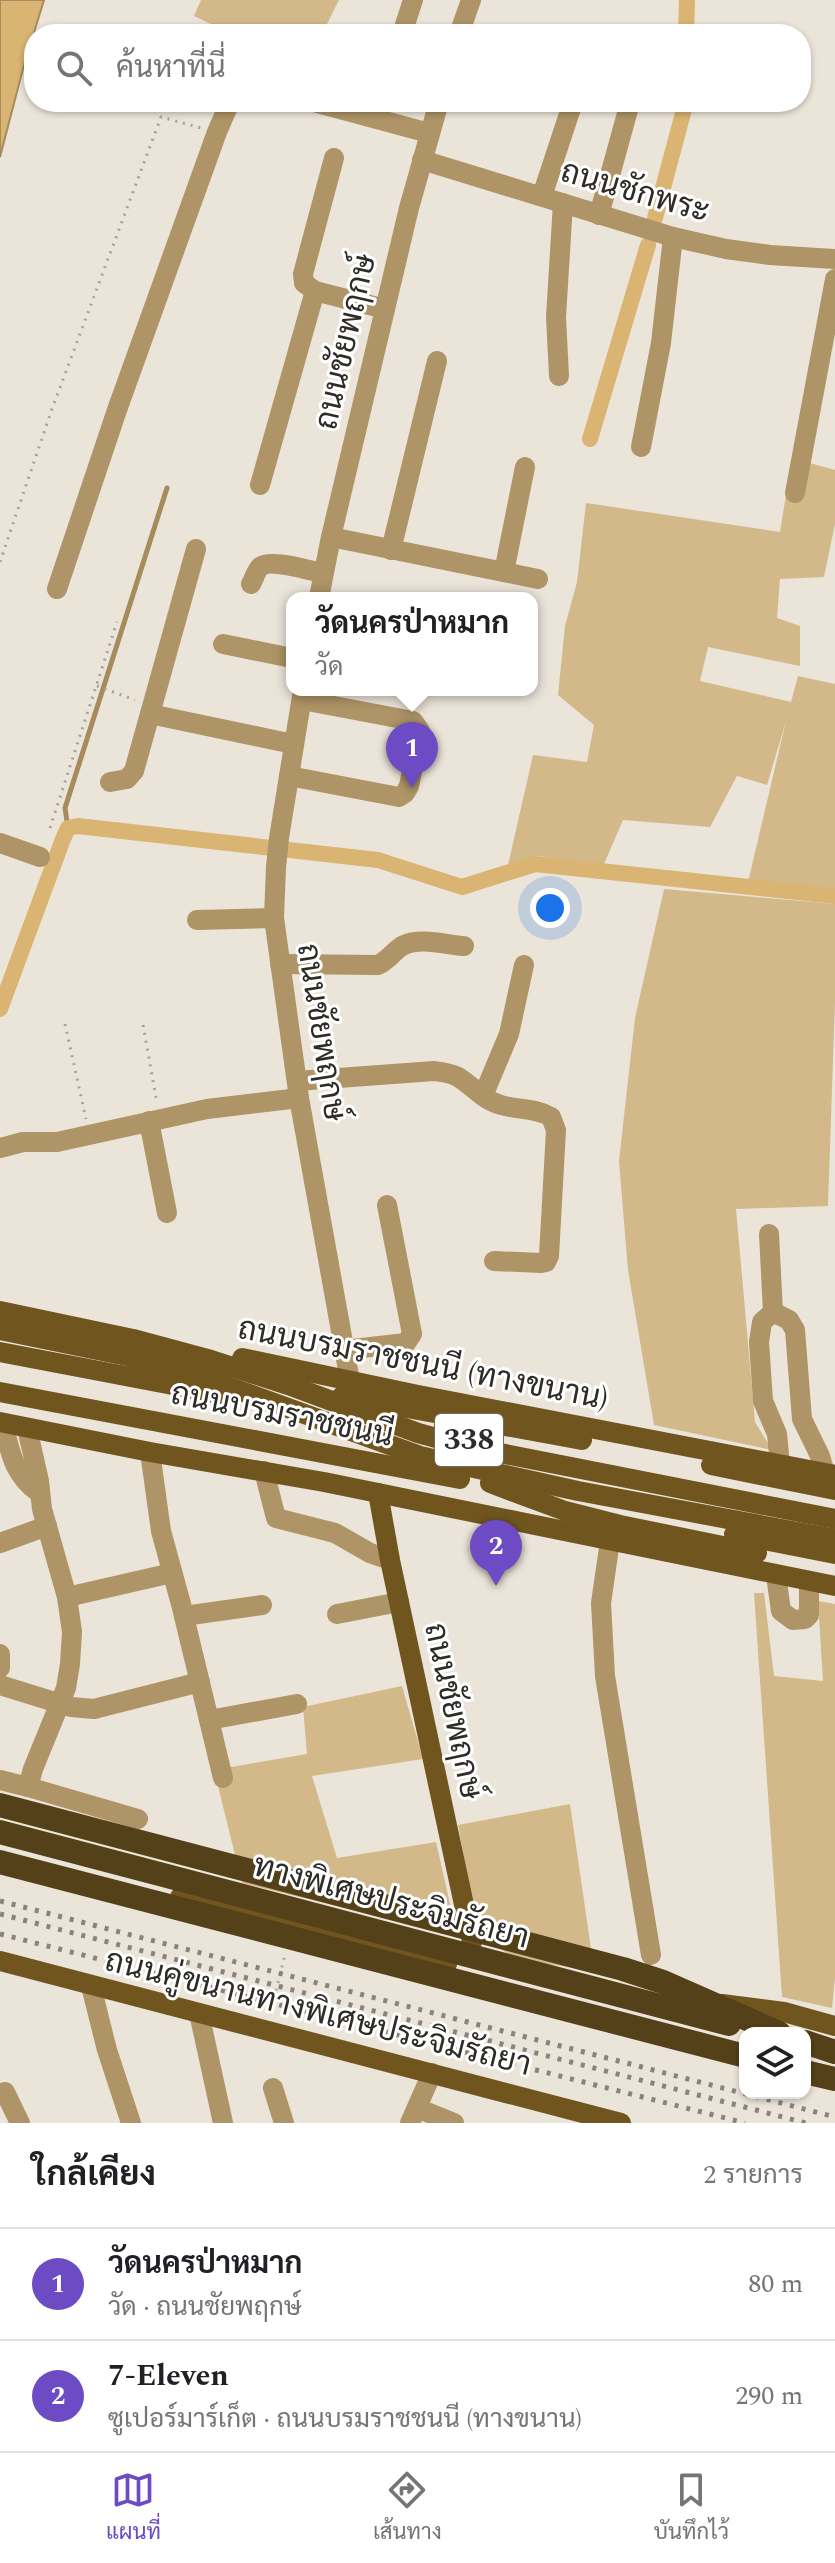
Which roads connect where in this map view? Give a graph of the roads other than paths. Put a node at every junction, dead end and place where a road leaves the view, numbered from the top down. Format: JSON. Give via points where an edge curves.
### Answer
{"nodes":[{"id":1,"x":413,"y":0,"type":"edge"},
{"id":2,"x":471,"y":0,"type":"edge"},
{"id":3,"x":405,"y":24,"type":"edge"},
{"id":4,"x":463,"y":24,"type":"edge"},
{"id":5,"x":226,"y":112,"type":"edge"},
{"id":6,"x":351,"y":112,"type":"edge"},
{"id":7,"x":436,"y":112,"type":"edge"},
{"id":8,"x":570,"y":112,"type":"edge"},
{"id":9,"x":627,"y":112,"type":"edge"},
{"id":10,"x":429,"y":133,"type":"junction"},
{"id":11,"x":334,"y":158,"type":"dead end"},
{"id":12,"x":422,"y":160,"type":"junction"},
{"id":13,"x":542,"y":196,"type":"junction"},
{"id":14,"x":563,"y":203,"type":"junction"},
{"id":15,"x":599,"y":215,"type":"junction"},
{"id":16,"x":673,"y":237,"type":"junction"},
{"id":17,"x":835,"y":259,"type":"edge"},
{"id":18,"x":835,"y":279,"type":"edge"},
{"id":19,"x":315,"y":291,"type":"junction"},
{"id":20,"x":385,"y":309,"type":"junction"},
{"id":21,"x":437,"y":361,"type":"dead end"},
{"id":22,"x":559,"y":376,"type":"dead end"},
{"id":23,"x":641,"y":447,"type":"dead end"},
{"id":24,"x":525,"y":467,"type":"dead end"},
{"id":25,"x":260,"y":485,"type":"dead end"},
{"id":26,"x":795,"y":493,"type":"dead end"},
{"id":27,"x":331,"y":537,"type":"junction"},
{"id":28,"x":196,"y":549,"type":"dead end"},
{"id":29,"x":391,"y":550,"type":"junction"},
{"id":30,"x":504,"y":572,"type":"junction"},
{"id":31,"x":323,"y":573,"type":"junction"},
{"id":32,"x":538,"y":579,"type":"dead end"},
{"id":33,"x":251,"y":584,"type":"dead end"},
{"id":34,"x":57,"y":589,"type":"dead end"},
{"id":35,"x":320,"y":592,"type":"edge"},
{"id":36,"x":223,"y":644,"type":"dead end"},
{"id":37,"x":286,"y":657,"type":"edge"},
{"id":38,"x":302,"y":696,"type":"edge"},
{"id":39,"x":306,"y":696,"type":"edge"},
{"id":40,"x":151,"y":710,"type":"junction"},
{"id":41,"x":293,"y":744,"type":"junction"},
{"id":42,"x":289,"y":776,"type":"junction"},
{"id":43,"x":110,"y":782,"type":"dead end"},
{"id":44,"x":0,"y":843,"type":"edge"},
{"id":45,"x":40,"y":857,"type":"dead end"},
{"id":46,"x":274,"y":918,"type":"junction"},
{"id":47,"x":197,"y":920,"type":"dead end"},
{"id":48,"x":464,"y":946,"type":"dead end"},
{"id":49,"x":280,"y":964,"type":"junction"},
{"id":50,"x":524,"y":965,"type":"dead end"},
{"id":51,"x":298,"y":1090,"type":"junction"},
{"id":52,"x":483,"y":1096,"type":"junction"},
{"id":53,"x":154,"y":1120,"type":"junction"},
{"id":54,"x":0,"y":1148,"type":"edge"},
{"id":55,"x":387,"y":1205,"type":"dead end"},
{"id":56,"x":167,"y":1213,"type":"dead end"},
{"id":57,"x":769,"y":1234,"type":"dead end"},
{"id":58,"x":494,"y":1261,"type":"dead end"},
{"id":59,"x":0,"y":1309,"type":"edge"},
{"id":60,"x":773,"y":1312,"type":"junction"},
{"id":61,"x":0,"y":1330,"type":"edge"},
{"id":62,"x":203,"y":1350,"type":"junction"},
{"id":63,"x":344,"y":1350,"type":"junction"},
{"id":64,"x":0,"y":1352,"type":"edge"},
{"id":65,"x":102,"y":1372,"type":"junction"},
{"id":66,"x":350,"y":1381,"type":"junction"},
{"id":67,"x":294,"y":1387,"type":"junction"},
{"id":68,"x":0,"y":1392,"type":"edge"},
{"id":69,"x":111,"y":1414,"type":"junction"},
{"id":70,"x":2,"y":1422,"type":"edge"},
{"id":71,"x":803,"y":1424,"type":"junction"},
{"id":72,"x":773,"y":1426,"type":"junction"},
{"id":73,"x":27,"y":1428,"type":"junction"},
{"id":74,"x":150,"y":1452,"type":"junction"},
{"id":75,"x":420,"y":1456,"type":"junction"},
{"id":76,"x":780,"y":1464,"type":"junction"},
{"id":77,"x":264,"y":1471,"type":"junction"},
{"id":78,"x":832,"y":1479,"type":"edge"},
{"id":79,"x":324,"y":1482,"type":"junction"},
{"id":80,"x":38,"y":1492,"type":"junction"},
{"id":81,"x":378,"y":1493,"type":"junction"},
{"id":82,"x":835,"y":1508,"type":"edge"},
{"id":83,"x":835,"y":1519,"type":"edge"},
{"id":84,"x":47,"y":1526,"type":"junction"},
{"id":85,"x":835,"y":1539,"type":"edge"},
{"id":86,"x":610,"y":1541,"type":"junction"},
{"id":87,"x":0,"y":1543,"type":"edge"},
{"id":88,"x":835,"y":1554,"type":"edge"},
{"id":89,"x":390,"y":1560,"type":"junction"},
{"id":90,"x":835,"y":1568,"type":"edge"},
{"id":91,"x":172,"y":1573,"type":"junction"},
{"id":92,"x":776,"y":1575,"type":"junction"},
{"id":93,"x":809,"y":1582,"type":"junction"},
{"id":94,"x":835,"y":1586,"type":"edge"},
{"id":95,"x":67,"y":1597,"type":"junction"},
{"id":96,"x":399,"y":1602,"type":"junction"},
{"id":97,"x":262,"y":1605,"type":"dead end"},
{"id":98,"x":337,"y":1614,"type":"dead end"},
{"id":99,"x":184,"y":1616,"type":"junction"},
{"id":100,"x":0,"y":1654,"type":"edge"},
{"id":101,"x":0,"y":1668,"type":"edge"},
{"id":102,"x":200,"y":1682,"type":"junction"},
{"id":103,"x":0,"y":1685,"type":"edge"},
{"id":104,"x":60,"y":1704,"type":"junction"},
{"id":105,"x":297,"y":1704,"type":"dead end"},
{"id":106,"x":209,"y":1720,"type":"junction"},
{"id":107,"x":223,"y":1778,"type":"dead end"},
{"id":108,"x":0,"y":1780,"type":"edge"},
{"id":109,"x":28,"y":1787,"type":"junction"},
{"id":110,"x":0,"y":1805,"type":"edge"},
{"id":111,"x":138,"y":1819,"type":"dead end"},
{"id":112,"x":0,"y":1832,"type":"edge"},
{"id":113,"x":0,"y":1840,"type":"edge"},
{"id":114,"x":0,"y":1851,"type":"edge"},
{"id":115,"x":0,"y":1862,"type":"edge"},
{"id":116,"x":472,"y":1942,"type":"junction"},
{"id":117,"x":651,"y":1955,"type":"dead end"},
{"id":118,"x":448,"y":1960,"type":"junction"},
{"id":119,"x":494,"y":1960,"type":"junction"},
{"id":120,"x":0,"y":1961,"type":"edge"},
{"id":121,"x":91,"y":1986,"type":"junction"},
{"id":122,"x":199,"y":2013,"type":"junction"},
{"id":123,"x":835,"y":2026,"type":"edge"},
{"id":124,"x":742,"y":2027,"type":"edge"},
{"id":125,"x":765,"y":2027,"type":"edge"},
{"id":126,"x":811,"y":2045,"type":"edge"},
{"id":127,"x":835,"y":2052,"type":"edge"},
{"id":128,"x":739,"y":2054,"type":"edge"},
{"id":129,"x":432,"y":2073,"type":"junction"},
{"id":130,"x":811,"y":2073,"type":"edge"},
{"id":131,"x":835,"y":2079,"type":"edge"},
{"id":132,"x":273,"y":2088,"type":"dead end"},
{"id":133,"x":5,"y":2092,"type":"dead end"},
{"id":134,"x":414,"y":2115,"type":"edge"},
{"id":135,"x":20,"y":2123,"type":"edge"},
{"id":136,"x":131,"y":2123,"type":"edge"},
{"id":137,"x":223,"y":2123,"type":"edge"},
{"id":138,"x":284,"y":2123,"type":"edge"},
{"id":139,"x":454,"y":2123,"type":"edge"},
{"id":140,"x":621,"y":2123,"type":"edge"}],
"edges":[{"from":1,"to":3,"type":"street"},
{"from":2,"to":4,"type":"street"},
{"from":5,"to":34,"type":"street"},
{"from":6,"to":10,"type":"street"},
{"from":7,"to":10,"type":"street","name":"ถนนชัยพฤกษ์"},
{"from":8,"to":13,"type":"street"},
{"from":9,"to":15,"type":"street"},
{"from":10,"to":12,"type":"street","name":"ถนนชัยพฤกษ์"},
{"from":11,"to":19,"type":"street","via":[[303,274],[304,283]]},
{"from":12,"to":13,"type":"street","name":"ถนนชักพระ"},
{"from":12,"to":20,"type":"street","name":"ถนนชัยพฤกษ์"},
{"from":13,"to":14,"type":"street","name":"ถนนชักพระ"},
{"from":14,"to":15,"type":"street","name":"ถนนชักพระ"},
{"from":14,"to":22,"type":"street","via":[[556,317]]},
{"from":15,"to":16,"type":"street","name":"ถนนชักพระ"},
{"from":16,"to":17,"type":"street","name":"ถนนชักพระ","via":[[770,255]]},
{"from":16,"to":23,"type":"street","via":[[661,343]]},
{"from":18,"to":26,"type":"street"},
{"from":19,"to":20,"type":"street"},
{"from":19,"to":25,"type":"street"},
{"from":20,"to":27,"type":"street","name":"ถนนชัยพฤกษ์"},
{"from":21,"to":29,"type":"street"},
{"from":24,"to":30,"type":"street"},
{"from":27,"to":29,"type":"street"},
{"from":27,"to":31,"type":"street","name":"ถนนชัยพฤกษ์"},
{"from":28,"to":40,"type":"street"},
{"from":29,"to":30,"type":"street"},
{"from":30,"to":32,"type":"street"},
{"from":31,"to":33,"type":"street","via":[[265,564]]},
{"from":31,"to":35,"type":"street","name":"ถนนชัยพฤกษ์"},
{"from":36,"to":37,"type":"street"},
{"from":38,"to":41,"type":"street","name":"ถนนชัยพฤกษ์"},
{"from":39,"to":42,"type":"street","via":[[413,721],[420,731],[409,786],[399,797]]},
{"from":40,"to":41,"type":"street"},
{"from":40,"to":43,"type":"street","via":[[134,771],[127,779]]},
{"from":41,"to":42,"type":"street","name":"ถนนชัยพฤกษ์"},
{"from":42,"to":46,"type":"street","name":"ถนนชัยพฤกษ์"},
{"from":44,"to":45,"type":"street"},
{"from":46,"to":47,"type":"street"},
{"from":46,"to":49,"type":"street","name":"ถนนชัยพฤกษ์"},
{"from":48,"to":49,"type":"street","via":[[417,941],[378,965]]},
{"from":49,"to":51,"type":"street","name":"ถนนชัยพฤกษ์"},
{"from":50,"to":52,"type":"street","via":[[509,1034]]},
{"from":51,"to":52,"type":"street","via":[[434,1071],[458,1076]]},
{"from":51,"to":53,"type":"street"},
{"from":51,"to":63,"type":"street","name":"ถนนชัยพฤกษ์"},
{"from":52,"to":58,"type":"street","via":[[545,1113],[555,1121],[556,1130],[549,1256],[546,1262]]},
{"from":53,"to":54,"type":"street","via":[[57,1142]]},
{"from":53,"to":56,"type":"street"},
{"from":55,"to":63,"type":"street","via":[[411,1339]]},
{"from":57,"to":60,"type":"street"},
{"from":59,"to":62,"type":"main road","name":"ถนนบรมราชชนนี (ทางขนาน)","number":"338"},
{"from":59,"to":67,"type":"main road","via":[[133,1339]]},
{"from":60,"to":71,"type":"street","via":[[795,1330]]},
{"from":60,"to":72,"type":"street","via":[[762,1322],[759,1342],[763,1401]]},
{"from":61,"to":75,"type":"main road","via":[[195,1375]]},
{"from":62,"to":65,"type":"main road"},
{"from":62,"to":66,"type":"main road","name":"ถนนบรมราชชนนี (ทางขนาน)","number":"338"},
{"from":63,"to":66,"type":"street","name":"ถนนชัยพฤกษ์"},
{"from":64,"to":65,"type":"main road","name":"ถนนบรมราชชนนี","number":"338"},
{"from":65,"to":82,"type":"main road","name":"ถนนบรมราชชนนี","number":"338"},
{"from":66,"to":76,"type":"main road","name":"ถนนบรมราชชนนี (ทางขนาน)","number":"338"},
{"from":67,"to":78,"type":"main road"},
{"from":67,"to":83,"type":"main road","via":[[469,1447]]},
{"from":68,"to":69,"type":"main road","name":"ถนนบรมราชชนนี","number":"338"},
{"from":69,"to":79,"type":"main road"},
{"from":69,"to":88,"type":"main road","name":"ถนนบรมราชชนนี","number":"338"},
{"from":70,"to":73,"type":"main road","number":"338"},
{"from":70,"to":80,"type":"street","via":[[13,1464]]},
{"from":71,"to":72,"type":"street"},
{"from":71,"to":78,"type":"street"},
{"from":72,"to":76,"type":"street"},
{"from":73,"to":74,"type":"main road","number":"338"},
{"from":73,"to":80,"type":"street"},
{"from":74,"to":77,"type":"main road","number":"338"},
{"from":74,"to":91,"type":"street"},
{"from":75,"to":85,"type":"main road"},
{"from":75,"to":90,"type":"main road","via":[[565,1511]]},
{"from":76,"to":78,"type":"main road","name":"ถนนบรมราชชนนี (ทางขนาน)","number":"338"},
{"from":77,"to":79,"type":"main road","number":"338"},
{"from":77,"to":89,"type":"street","via":[[276,1518],[335,1533]]},
{"from":79,"to":81,"type":"main road","number":"338"},
{"from":80,"to":84,"type":"street"},
{"from":81,"to":86,"type":"main road","number":"338"},
{"from":81,"to":89,"type":"main road","name":"ถนนชัยพฤกษ์"},
{"from":84,"to":87,"type":"street"},
{"from":84,"to":95,"type":"street"},
{"from":86,"to":92,"type":"main road","number":"338"},
{"from":86,"to":117,"type":"street","via":[[601,1603],[605,1676]]},
{"from":89,"to":96,"type":"main road","name":"ถนนชัยพฤกษ์"},
{"from":91,"to":95,"type":"street"},
{"from":91,"to":99,"type":"street"},
{"from":92,"to":93,"type":"main road","number":"338"},
{"from":92,"to":93,"type":"street","via":[[781,1611],[793,1620],[809,1615]]},
{"from":93,"to":94,"type":"main road","number":"338"},
{"from":95,"to":104,"type":"street","via":[[70,1664]]},
{"from":96,"to":98,"type":"street"},
{"from":96,"to":116,"type":"main road","name":"ถนนชัยพฤกษ์"},
{"from":97,"to":99,"type":"street"},
{"from":99,"to":102,"type":"street"},
{"from":100,"to":101,"type":"street"},
{"from":102,"to":104,"type":"street","via":[[94,1709]]},
{"from":102,"to":106,"type":"street"},
{"from":103,"to":104,"type":"street"},
{"from":104,"to":109,"type":"street"},
{"from":105,"to":106,"type":"street"},
{"from":106,"to":107,"type":"street"},
{"from":108,"to":109,"type":"street"},
{"from":109,"to":111,"type":"street"},
{"from":110,"to":125,"type":"highway","via":[[623,1969]]},
{"from":112,"to":124,"type":"highway","name":"ทางพิเศษประจิมรัถยา"},
{"from":113,"to":118,"type":"main road","via":[[417,1945]]},
{"from":114,"to":118,"type":"main road"},
{"from":115,"to":128,"type":"highway","name":"ทางพิเศษประจิมรัถยา"},
{"from":116,"to":118,"type":"main road","via":[[459,1946]]},
{"from":116,"to":119,"type":"main road","via":[[486,1947]]},
{"from":118,"to":119,"type":"main road","via":[[451,1979],[470,1990],[490,1981]]},
{"from":119,"to":123,"type":"main road","via":[[639,1994],[756,2007]]},
{"from":120,"to":121,"type":"main road","name":"ถนนคู่ขนานทางพิเศษประจิมรัถยา"},
{"from":121,"to":122,"type":"main road","name":"ถนนคู่ขนานทางพิเศษประจิมรัถยา"},
{"from":121,"to":136,"type":"street"},
{"from":122,"to":129,"type":"main road","name":"ถนนคู่ขนานทางพิเศษประจิมรัถยา"},
{"from":122,"to":137,"type":"street"},
{"from":126,"to":127,"type":"highway"},
{"from":129,"to":134,"type":"street"},
{"from":129,"to":140,"type":"main road","name":"ถนนคู่ขนานทางพิเศษประจิมรัถยา"},
{"from":130,"to":131,"type":"highway"},
{"from":132,"to":138,"type":"street"},
{"from":133,"to":135,"type":"street"},
{"from":134,"to":139,"type":"street"}]}
